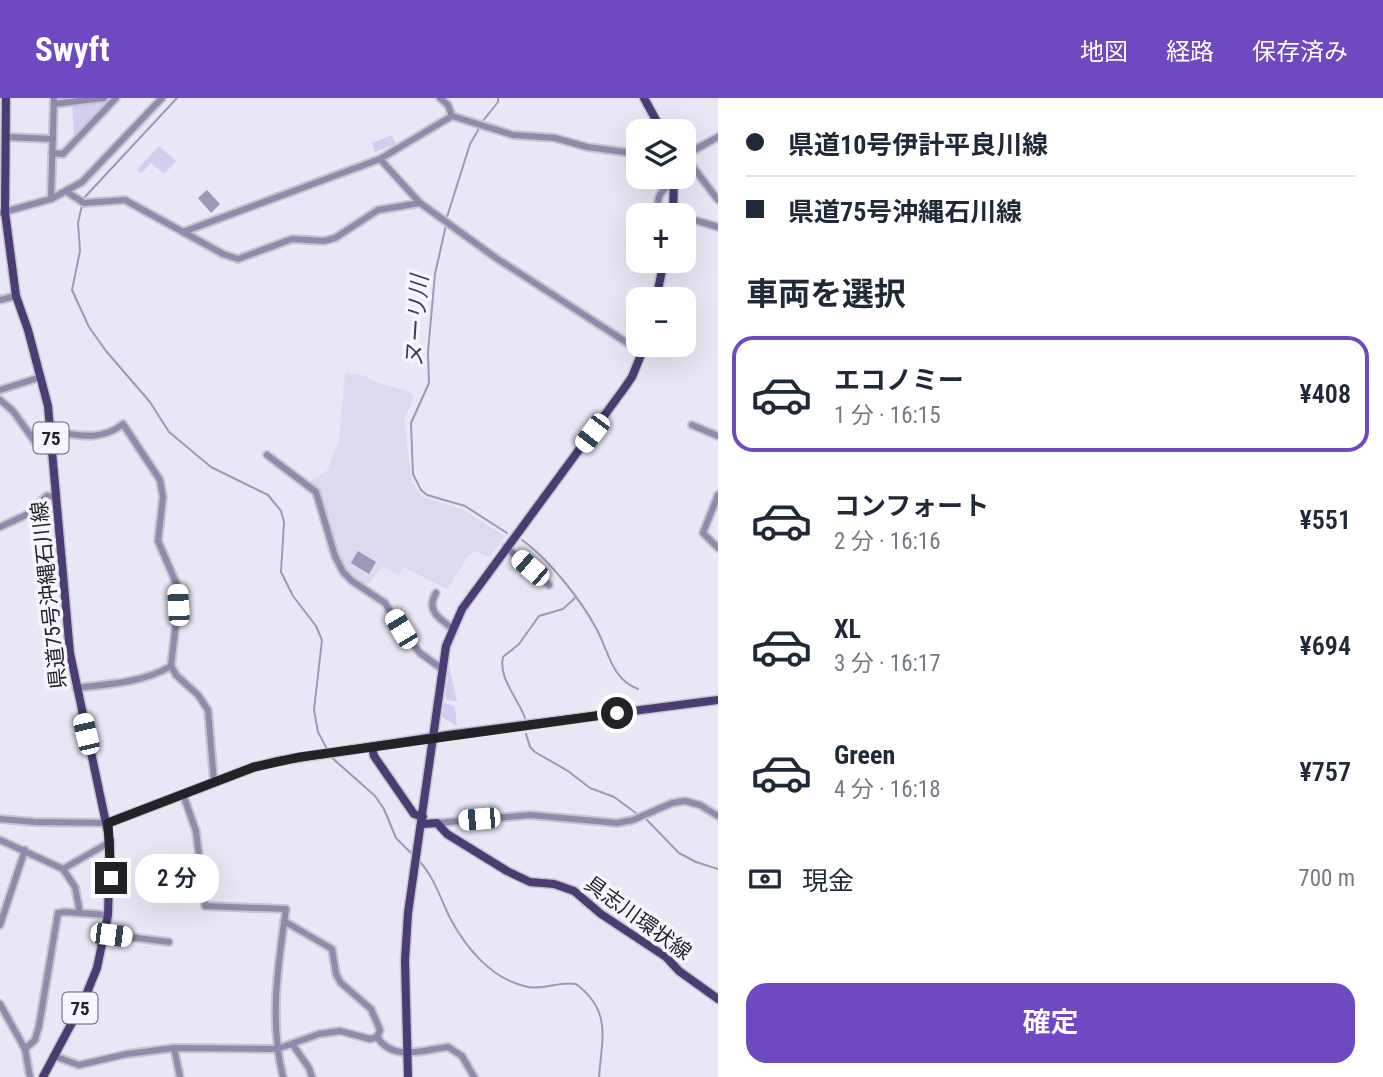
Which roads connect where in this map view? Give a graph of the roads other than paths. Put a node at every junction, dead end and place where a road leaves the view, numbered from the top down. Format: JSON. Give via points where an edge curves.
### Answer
{"nodes":[{"id":1,"x":6,"y":98,"type":"edge"},
{"id":2,"x":104,"y":98,"type":"edge"},
{"id":3,"x":116,"y":98,"type":"edge"},
{"id":4,"x":162,"y":98,"type":"edge"},
{"id":5,"x":440,"y":98,"type":"edge"},
{"id":6,"x":644,"y":98,"type":"edge"},
{"id":7,"x":54,"y":101,"type":"edge"},
{"id":8,"x":452,"y":116,"type":"junction"},
{"id":9,"x":655,"y":119,"type":"edge"},
{"id":10,"x":5,"y":137,"type":"junction"},
{"id":11,"x":718,"y":137,"type":"edge"},
{"id":12,"x":52,"y":139,"type":"junction"},
{"id":13,"x":696,"y":149,"type":"edge"},
{"id":14,"x":626,"y":152,"type":"edge"},
{"id":15,"x":52,"y":153,"type":"junction"},
{"id":16,"x":380,"y":159,"type":"junction"},
{"id":17,"x":696,"y":171,"type":"edge"},
{"id":18,"x":67,"y":192,"type":"junction"},
{"id":19,"x":51,"y":199,"type":"junction"},
{"id":20,"x":718,"y":200,"type":"edge"},
{"id":21,"x":420,"y":203,"type":"junction"},
{"id":22,"x":2,"y":212,"type":"edge"},
{"id":23,"x":696,"y":221,"type":"edge"},
{"id":24,"x":718,"y":227,"type":"edge"},
{"id":25,"x":183,"y":232,"type":"junction"},
{"id":26,"x":16,"y":296,"type":"junction"},
{"id":27,"x":0,"y":300,"type":"edge"},
{"id":28,"x":626,"y":338,"type":"edge"},
{"id":29,"x":640,"y":357,"type":"edge"},
{"id":30,"x":41,"y":377,"type":"junction"},
{"id":31,"x":0,"y":390,"type":"edge"},
{"id":32,"x":0,"y":400,"type":"edge"},
{"id":33,"x":692,"y":425,"type":"dead end"},
{"id":34,"x":51,"y":431,"type":"junction"},
{"id":35,"x":718,"y":436,"type":"edge"},
{"id":36,"x":52,"y":452,"type":"junction"},
{"id":37,"x":267,"y":454,"type":"dead end"},
{"id":38,"x":718,"y":495,"type":"edge"},
{"id":39,"x":56,"y":497,"type":"junction"},
{"id":40,"x":715,"y":512,"type":"edge"},
{"id":41,"x":0,"y":527,"type":"edge"},
{"id":42,"x":506,"y":547,"type":"junction"},
{"id":43,"x":718,"y":548,"type":"edge"},
{"id":44,"x":550,"y":585,"type":"dead end"},
{"id":45,"x":436,"y":593,"type":"dead end"},
{"id":46,"x":452,"y":628,"type":"junction"},
{"id":47,"x":171,"y":666,"type":"junction"},
{"id":48,"x":442,"y":669,"type":"junction"},
{"id":49,"x":76,"y":688,"type":"junction"},
{"id":50,"x":718,"y":700,"type":"edge"},
{"id":51,"x":433,"y":737,"type":"junction"},
{"id":52,"x":372,"y":747,"type":"junction"},
{"id":53,"x":214,"y":782,"type":"junction"},
{"id":54,"x":183,"y":794,"type":"junction"},
{"id":55,"x":718,"y":816,"type":"edge"},
{"id":56,"x":0,"y":819,"type":"edge"},
{"id":57,"x":422,"y":820,"type":"junction"},
{"id":58,"x":108,"y":823,"type":"junction"},
{"id":59,"x":437,"y":823,"type":"junction"},
{"id":60,"x":0,"y":840,"type":"edge"},
{"id":61,"x":110,"y":842,"type":"junction"},
{"id":62,"x":25,"y":850,"type":"junction"},
{"id":63,"x":63,"y":869,"type":"junction"},
{"id":64,"x":80,"y":913,"type":"junction"},
{"id":65,"x":108,"y":915,"type":"junction"},
{"id":66,"x":284,"y":921,"type":"junction"},
{"id":67,"x":0,"y":925,"type":"edge"},
{"id":68,"x":105,"y":934,"type":"junction"},
{"id":69,"x":169,"y":942,"type":"dead end"},
{"id":70,"x":718,"y":999,"type":"edge"},
{"id":71,"x":0,"y":1004,"type":"edge"},
{"id":72,"x":377,"y":1037,"type":"junction"},
{"id":73,"x":293,"y":1045,"type":"junction"},
{"id":74,"x":174,"y":1048,"type":"junction"},
{"id":75,"x":25,"y":1049,"type":"junction"},
{"id":76,"x":277,"y":1049,"type":"junction"},
{"id":77,"x":407,"y":1053,"type":"junction"},
{"id":78,"x":54,"y":1056,"type":"junction"},
{"id":79,"x":46,"y":1076,"type":"edge"},
{"id":80,"x":30,"y":1077,"type":"edge"},
{"id":81,"x":180,"y":1077,"type":"edge"},
{"id":82,"x":283,"y":1077,"type":"edge"},
{"id":83,"x":312,"y":1077,"type":"edge"},
{"id":84,"x":408,"y":1077,"type":"edge"},
{"id":85,"x":474,"y":1077,"type":"edge"}],
"edges":[{"from":1,"to":10,"type":"main road","name":"県道75号沖縄石川線","number":"75"},
{"from":2,"to":7,"type":"street"},
{"from":3,"to":15,"type":"street","via":[[63,154]]},
{"from":4,"to":18,"type":"street","via":[[95,170]]},
{"from":5,"to":8,"type":"street","via":[[449,105]]},
{"from":6,"to":9,"type":"main road"},
{"from":7,"to":12,"type":"street"},
{"from":8,"to":14,"type":"street","via":[[513,135]]},
{"from":8,"to":16,"type":"street"},
{"from":10,"to":12,"type":"street"},
{"from":10,"to":22,"type":"main road","name":"県道75号沖縄石川線","number":"75"},
{"from":11,"to":13,"type":"street"},
{"from":12,"to":15,"type":"street"},
{"from":15,"to":19,"type":"street"},
{"from":16,"to":21,"type":"street"},
{"from":16,"to":25,"type":"street"},
{"from":17,"to":20,"type":"street"},
{"from":18,"to":19,"type":"street"},
{"from":18,"to":25,"type":"street","via":[[84,202],[125,200]]},
{"from":19,"to":22,"type":"street"},
{"from":21,"to":25,"type":"street","via":[[378,210],[335,238],[292,239],[238,259]]},
{"from":21,"to":28,"type":"street","via":[[496,258]]},
{"from":22,"to":26,"type":"main road","name":"県道75号沖縄石川線","number":"75"},
{"from":23,"to":24,"type":"street"},
{"from":26,"to":27,"type":"street"},
{"from":26,"to":30,"type":"main road","name":"県道75号沖縄石川線","number":"75"},
{"from":29,"to":42,"type":"main road","via":[[623,390]]},
{"from":30,"to":31,"type":"street"},
{"from":30,"to":34,"type":"main road","name":"県道75号沖縄石川線","number":"75"},
{"from":32,"to":36,"type":"street","via":[[38,446]]},
{"from":33,"to":35,"type":"street"},
{"from":34,"to":36,"type":"main road","name":"県道75号沖縄石川線","number":"75"},
{"from":34,"to":47,"type":"street","via":[[92,438],[123,424],[160,480],[163,497],[158,541],[177,585]]},
{"from":36,"to":39,"type":"main road","name":"県道75号沖縄石川線","number":"75"},
{"from":37,"to":48,"type":"street","via":[[316,492],[343,572],[385,603],[420,653]]},
{"from":38,"to":40,"type":"street"},
{"from":39,"to":41,"type":"street","via":[[47,496],[28,514]]},
{"from":39,"to":49,"type":"main road","name":"県道75号沖縄石川線","number":"75"},
{"from":40,"to":43,"type":"street","via":[[704,533]]},
{"from":42,"to":44,"type":"street"},
{"from":42,"to":46,"type":"main road"},
{"from":45,"to":46,"type":"street","via":[[432,607]]},
{"from":46,"to":48,"type":"main road"},
{"from":47,"to":49,"type":"street","via":[[130,682]]},
{"from":47,"to":53,"type":"street","via":[[208,710]]},
{"from":48,"to":51,"type":"main road"},
{"from":49,"to":58,"type":"main road","name":"県道75号沖縄石川線","number":"75"},
{"from":50,"to":51,"type":"main road"},
{"from":51,"to":52,"type":"main road"},
{"from":51,"to":57,"type":"main road"},
{"from":52,"to":53,"type":"main road","via":[[278,761]]},
{"from":52,"to":57,"type":"main road"},
{"from":53,"to":54,"type":"main road"},
{"from":54,"to":58,"type":"main road"},
{"from":54,"to":66,"type":"street","via":[[196,831],[205,906],[286,909]]},
{"from":55,"to":59,"type":"street","via":[[685,802],[617,823],[530,815]]},
{"from":56,"to":58,"type":"street"},
{"from":57,"to":59,"type":"main road"},
{"from":57,"to":77,"type":"main road","via":[[406,938]]},
{"from":58,"to":61,"type":"main road","name":"県道75号沖縄石川線","number":"75"},
{"from":59,"to":70,"type":"main road","name":"具志川環状線","via":[[507,871],[530,882],[574,891]]},
{"from":60,"to":62,"type":"street"},
{"from":61,"to":63,"type":"street"},
{"from":61,"to":65,"type":"main road","name":"県道75号沖縄石川線","number":"75"},
{"from":62,"to":63,"type":"street"},
{"from":62,"to":67,"type":"street"},
{"from":63,"to":64,"type":"street","via":[[75,887]]},
{"from":64,"to":65,"type":"street"},
{"from":64,"to":75,"type":"street","via":[[58,913],[39,1026],[35,1040]]},
{"from":65,"to":68,"type":"main road","name":"県道75号沖縄石川線","number":"75"},
{"from":66,"to":72,"type":"street","via":[[332,948],[336,974],[371,1009],[380,1030]]},
{"from":66,"to":76,"type":"street","via":[[274,993]]},
{"from":68,"to":69,"type":"street"},
{"from":68,"to":78,"type":"main road","name":"県道75号沖縄石川線","number":"75","via":[[84,1000]]},
{"from":71,"to":75,"type":"street"},
{"from":72,"to":73,"type":"street","via":[[340,1031]]},
{"from":72,"to":77,"type":"street","via":[[383,1047]]},
{"from":73,"to":76,"type":"street"},
{"from":73,"to":83,"type":"street"},
{"from":74,"to":76,"type":"street"},
{"from":74,"to":78,"type":"street","via":[[79,1065]]},
{"from":74,"to":81,"type":"street"},
{"from":75,"to":80,"type":"street"},
{"from":76,"to":82,"type":"street"},
{"from":77,"to":84,"type":"main road"},
{"from":77,"to":85,"type":"street","via":[[449,1047],[462,1056]]},
{"from":78,"to":79,"type":"main road","name":"県道75号沖縄石川線","number":"75"}]}
